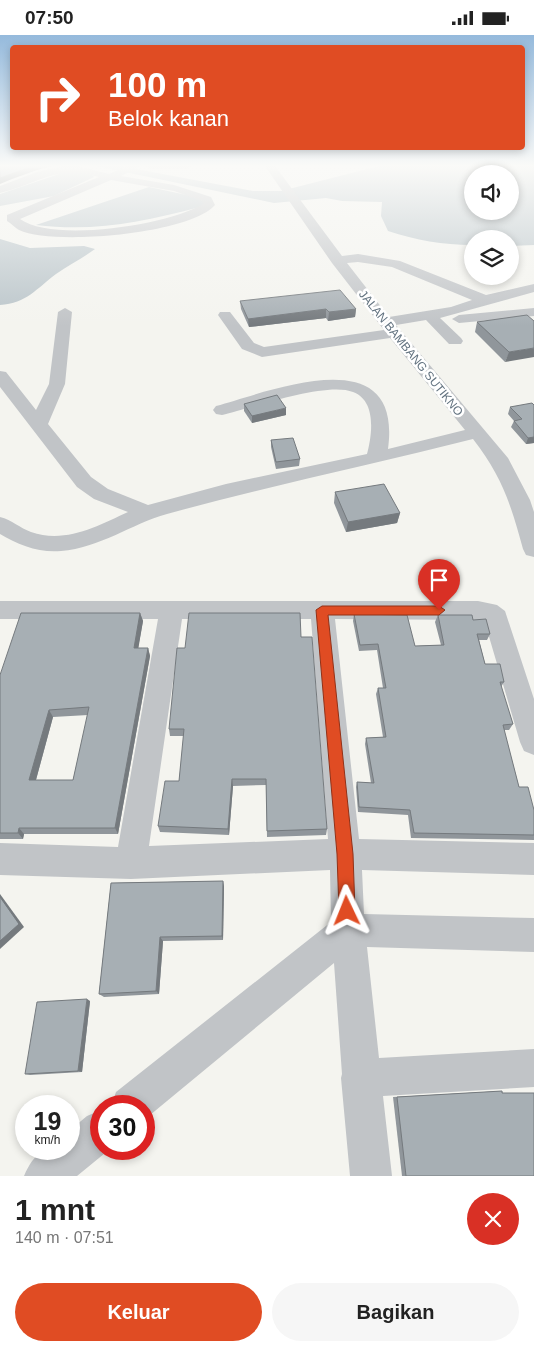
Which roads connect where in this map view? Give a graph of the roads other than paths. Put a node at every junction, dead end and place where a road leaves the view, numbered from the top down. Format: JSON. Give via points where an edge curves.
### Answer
{"nodes":[{"id":1,"x":9,"y":219,"type":"edge"},
{"id":2,"x":176,"y":219,"type":"edge"},
{"id":3,"x":308,"y":219,"type":"edge"},
{"id":4,"x":336,"y":260,"type":"junction"},
{"id":5,"x":534,"y":288,"type":"edge"},
{"id":6,"x":491,"y":298,"type":"junction"},
{"id":7,"x":534,"y":307,"type":"edge"},
{"id":8,"x":65,"y":312,"type":"dead end"},
{"id":9,"x":534,"y":312,"type":"edge"},
{"id":10,"x":225,"y":315,"type":"dead end"},
{"id":11,"x":432,"y":317,"type":"junction"},
{"id":12,"x":390,"y":328,"type":"junction"},
{"id":13,"x":455,"y":341,"type":"dead end"},
{"id":14,"x":0,"y":376,"type":"edge"},
{"id":15,"x":222,"y":410,"type":"dead end"},
{"id":16,"x":39,"y":425,"type":"junction"},
{"id":17,"x":476,"y":433,"type":"junction"},
{"id":18,"x":376,"y":457,"type":"junction"},
{"id":19,"x":147,"y":511,"type":"junction"},
{"id":20,"x":0,"y":524,"type":"edge"},
{"id":21,"x":534,"y":549,"type":"edge"},
{"id":22,"x":322,"y":610,"type":"junction"},
{"id":23,"x":171,"y":611,"type":"junction"},
{"id":24,"x":1,"y":613,"type":"edge"},
{"id":25,"x":534,"y":742,"type":"edge"},
{"id":26,"x":345,"y":854,"type":"junction"},
{"id":27,"x":0,"y":859,"type":"edge"},
{"id":28,"x":534,"y":859,"type":"edge"},
{"id":29,"x":131,"y":863,"type":"junction"},
{"id":30,"x":348,"y":930,"type":"junction"},
{"id":31,"x":534,"y":935,"type":"edge"},
{"id":32,"x":534,"y":1068,"type":"edge"},
{"id":33,"x":360,"y":1078,"type":"junction"},
{"id":34,"x":144,"y":1095,"type":"edge"},
{"id":35,"x":90,"y":1139,"type":"edge"},
{"id":36,"x":44,"y":1176,"type":"edge"},
{"id":37,"x":371,"y":1176,"type":"edge"}],
"edges":[{"from":1,"to":2,"type":"street","via":[[18,226],[41,232],[99,232]]},
{"from":3,"to":4,"type":"street","name":"JALAN BAMBANG SUTIKNO"},
{"from":4,"to":6,"type":"street","via":[[358,258],[395,264]]},
{"from":4,"to":12,"type":"street","name":"JALAN BAMBANG SUTIKNO"},
{"from":5,"to":6,"type":"street"},
{"from":6,"to":7,"type":"street"},
{"from":6,"to":11,"type":"street"},
{"from":8,"to":16,"type":"street","via":[[57,384]]},
{"from":9,"to":11,"type":"street"},
{"from":10,"to":12,"type":"street","via":[[248,346],[262,352]]},
{"from":11,"to":12,"type":"street"},
{"from":11,"to":13,"type":"street"},
{"from":12,"to":17,"type":"street","name":"JALAN BAMBANG SUTIKNO"},
{"from":14,"to":16,"type":"street"},
{"from":15,"to":18,"type":"street","via":[[317,387],[339,384],[358,387],[374,401],[379,411]]},
{"from":16,"to":19,"type":"street","via":[[84,482],[101,494]]},
{"from":17,"to":18,"type":"street"},
{"from":17,"to":21,"type":"street","name":"JALAN BAMBANG SUTIKNO","via":[[509,476],[520,500]]},
{"from":18,"to":19,"type":"street"},
{"from":19,"to":20,"type":"street","via":[[75,543],[44,543],[26,539]]},
{"from":22,"to":23,"type":"street"},
{"from":22,"to":25,"type":"street","via":[[478,610],[492,614],[496,618]]},
{"from":22,"to":26,"type":"street"},
{"from":23,"to":24,"type":"street"},
{"from":23,"to":29,"type":"street"},
{"from":26,"to":28,"type":"street"},
{"from":26,"to":29,"type":"street"},
{"from":26,"to":30,"type":"street"},
{"from":27,"to":29,"type":"street"},
{"from":30,"to":31,"type":"street"},
{"from":30,"to":33,"type":"street"},
{"from":30,"to":34,"type":"street"},
{"from":32,"to":33,"type":"street"},
{"from":33,"to":37,"type":"street"},
{"from":35,"to":36,"type":"street"}]}
